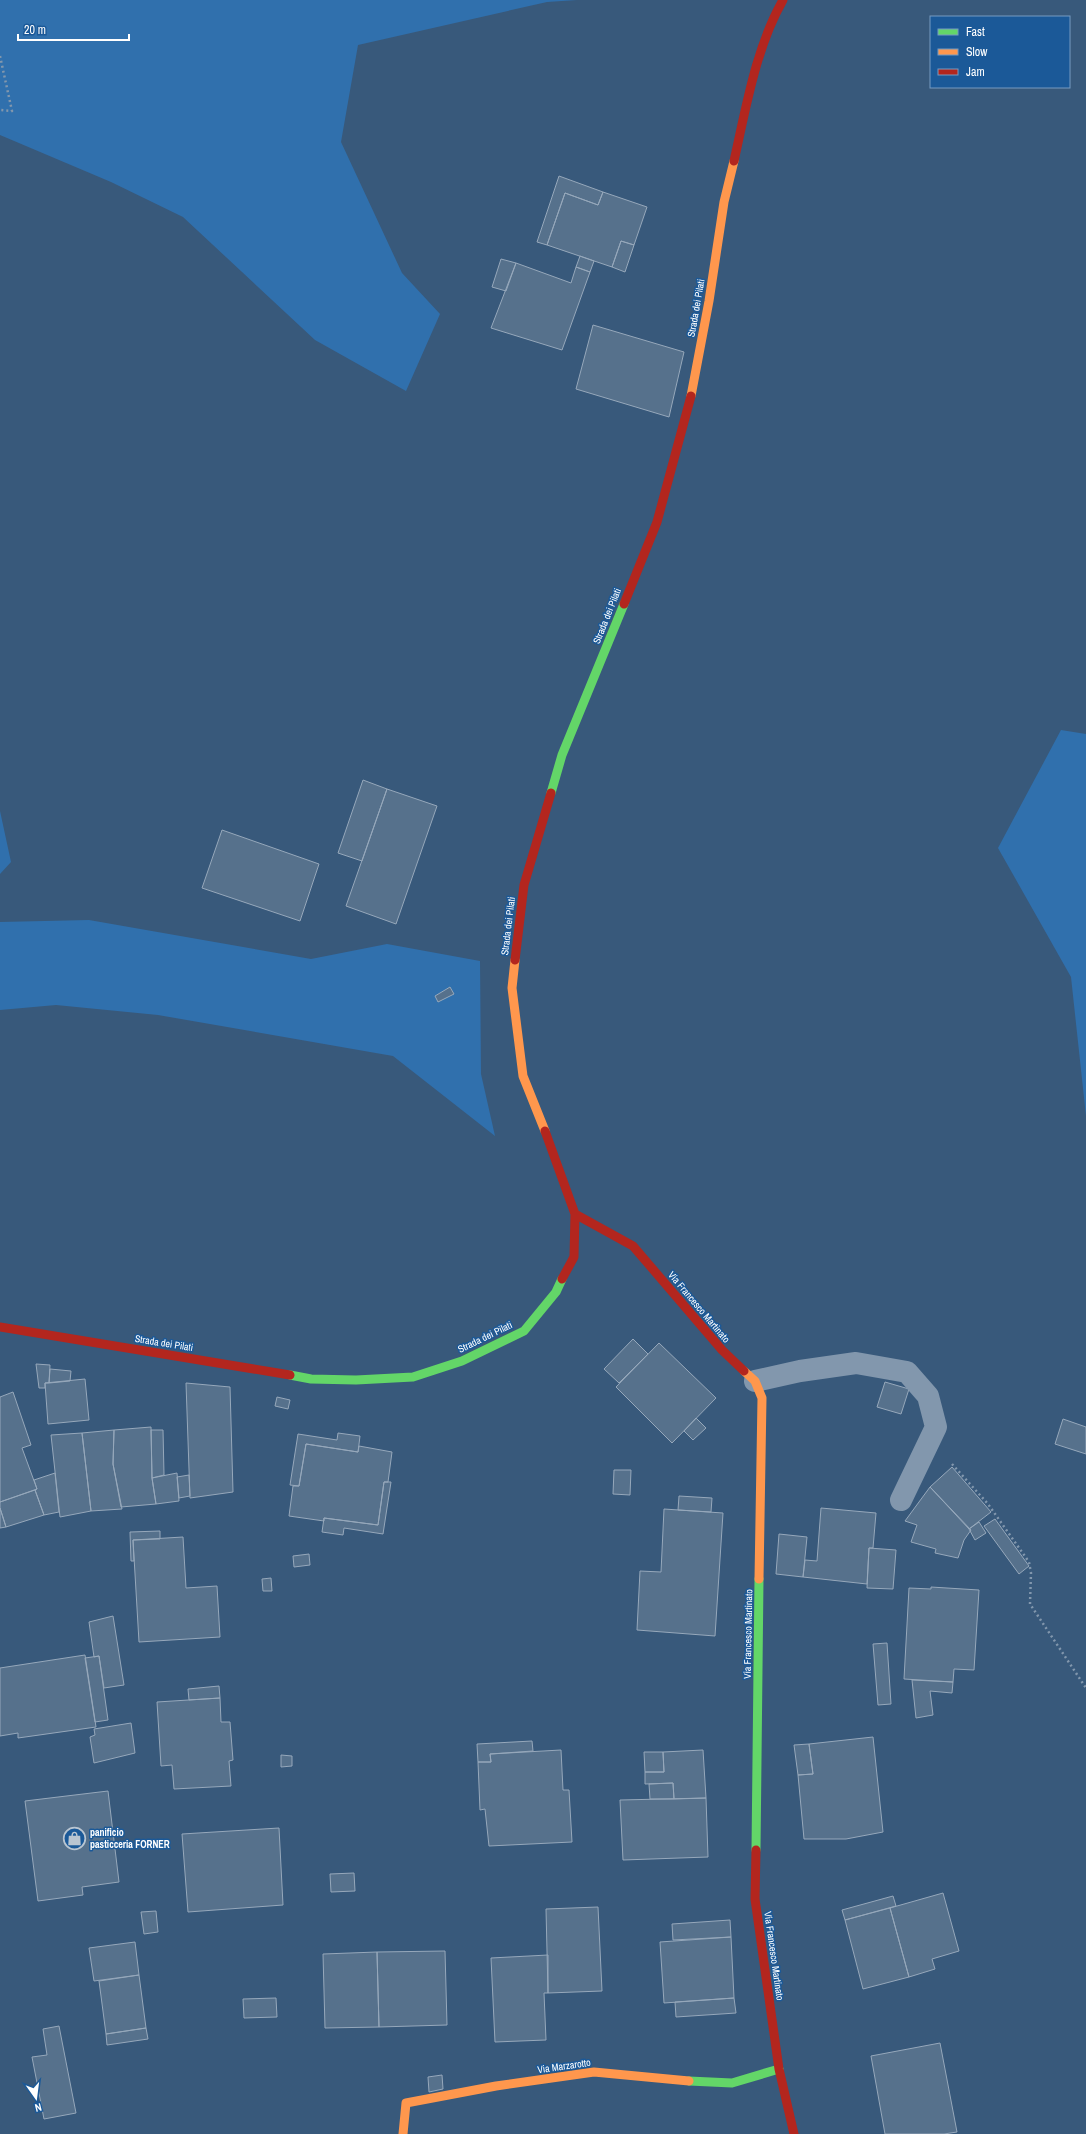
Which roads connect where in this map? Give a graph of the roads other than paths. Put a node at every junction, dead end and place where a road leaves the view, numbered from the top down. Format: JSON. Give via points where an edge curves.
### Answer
{"nodes":[{"id":1,"x":783,"y":0,"type":"edge"},
{"id":2,"x":575,"y":1214,"type":"junction"},
{"id":3,"x":0,"y":1327,"type":"edge"},
{"id":4,"x":755,"y":1381,"type":"junction"},
{"id":5,"x":901,"y":1500,"type":"dead end"},
{"id":6,"x":779,"y":2069,"type":"junction"},
{"id":7,"x":403,"y":2134,"type":"edge"},
{"id":8,"x":794,"y":2134,"type":"edge"}],
"edges":[{"from":1,"to":2,"type":"street","name":"Strada dei Pilati","via":[[775,14],[750,91],[724,202],[709,301],[688,411],[656,522],[562,754],[524,885],[512,988],[523,1076],[555,1154]]},
{"from":2,"to":3,"type":"street","name":"Strada dei Pilati","via":[[574,1257],[556,1292],[524,1331],[462,1361],[413,1377],[311,1379]]},
{"from":2,"to":4,"type":"street","name":"Via Francesco Martinato","via":[[634,1246],[722,1350]]},
{"from":4,"to":5,"type":"street","via":[[856,1363],[907,1372],[928,1396],[936,1427]]},
{"from":4,"to":6,"type":"street","name":"Via Francesco Martinato","via":[[762,1398],[755,1899]]},
{"from":6,"to":7,"type":"street","name":"Via Marzarotto","via":[[732,2083],[677,2081],[594,2072],[496,2086],[406,2103]]},
{"from":6,"to":8,"type":"street","name":"Via Francesco Martinato"}]}
